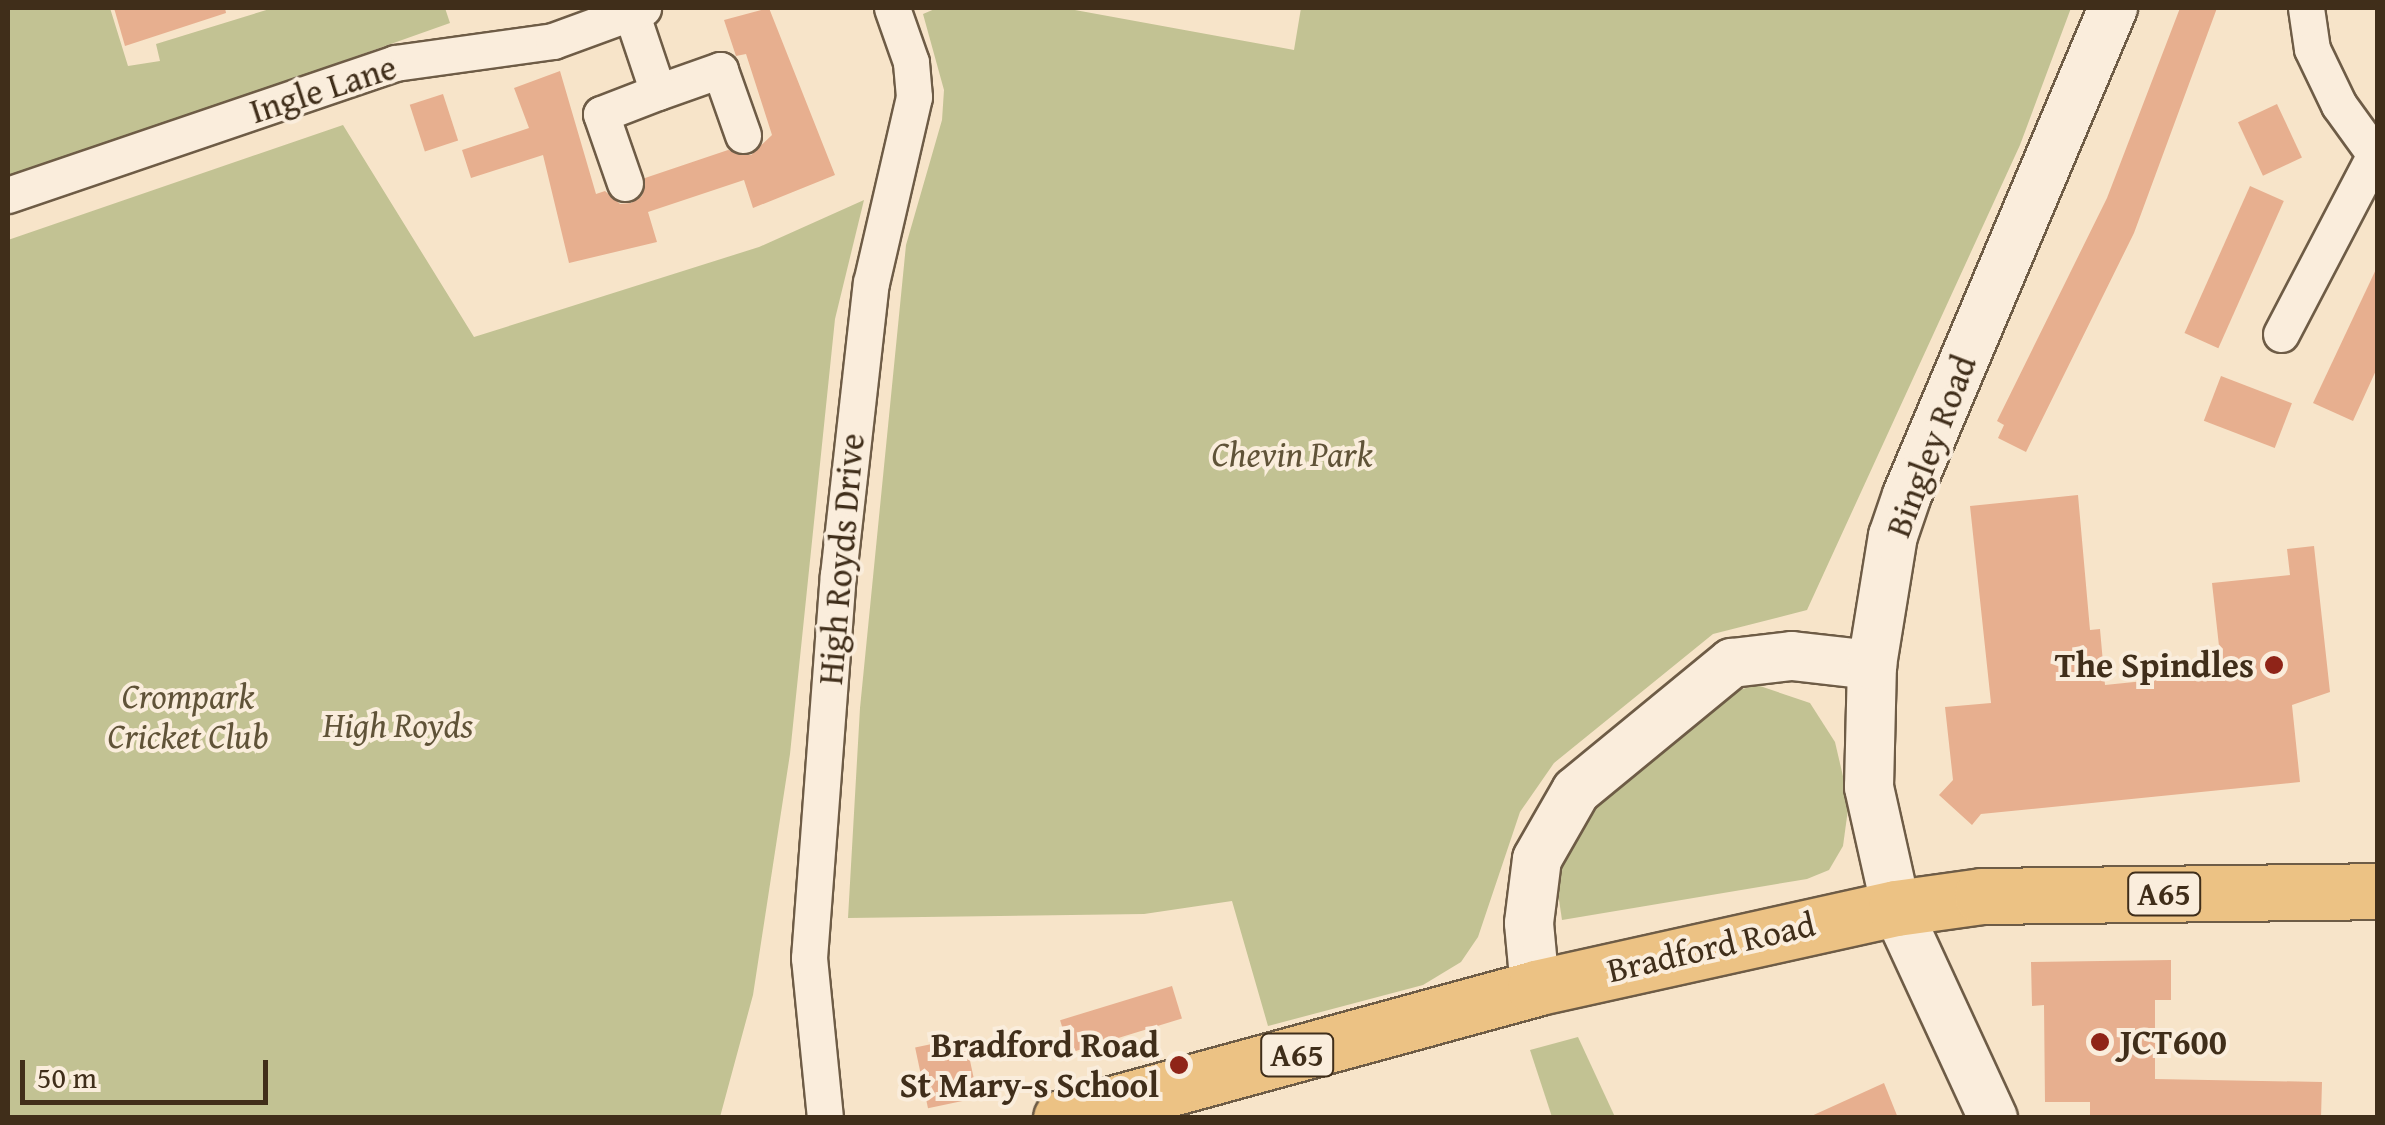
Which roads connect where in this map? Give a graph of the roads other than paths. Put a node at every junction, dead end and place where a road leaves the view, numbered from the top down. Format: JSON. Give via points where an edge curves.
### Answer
{"nodes":[{"id":1,"x":892,"y":8,"type":"edge"},
{"id":2,"x":2113,"y":8,"type":"edge"},
{"id":3,"x":2306,"y":8,"type":"edge"},
{"id":4,"x":637,"y":10,"type":"edge"},
{"id":5,"x":658,"y":92,"type":"junction"},
{"id":6,"x":743,"y":135,"type":"dead end"},
{"id":7,"x":2376,"y":157,"type":"edge"},
{"id":8,"x":625,"y":183,"type":"dead end"},
{"id":9,"x":8,"y":195,"type":"edge"},
{"id":10,"x":2281,"y":334,"type":"dead end"},
{"id":11,"x":1872,"y":664,"type":"junction"},
{"id":12,"x":2378,"y":892,"type":"edge"},
{"id":13,"x":1896,"y":908,"type":"junction"},
{"id":14,"x":1535,"y":988,"type":"junction"},
{"id":15,"x":825,"y":1118,"type":"edge"},
{"id":16,"x":1061,"y":1118,"type":"edge"},
{"id":17,"x":1992,"y":1118,"type":"edge"}],
"edges":[{"from":1,"to":15,"type":"street","name":"High Royds Drive","via":[[911,62],[914,98],[871,283],[838,575],[809,958]]},
{"from":2,"to":11,"type":"street","name":"Bingley Road","via":[[1907,495],[1893,536]]},
{"from":3,"to":7,"type":"street","via":[[2312,49],[2338,105]]},
{"from":4,"to":5,"type":"street"},
{"from":4,"to":9,"type":"street","name":"Ingle Lane","via":[[554,42],[395,63]]},
{"from":5,"to":6,"type":"street","via":[[720,70]]},
{"from":5,"to":8,"type":"street","via":[[602,114]]},
{"from":7,"to":10,"type":"street"},
{"from":11,"to":13,"type":"street","name":"Bingley Road","via":[[1869,787]]},
{"from":11,"to":14,"type":"street","via":[[1792,656],[1732,663],[1576,791],[1538,859],[1529,923]]},
{"from":12,"to":13,"type":"main road","name":"Bradford Road","number":"A65","via":[[1982,896]]},
{"from":13,"to":14,"type":"main road","name":"Bradford Road","number":"A65"},
{"from":13,"to":17,"type":"street","name":"Bingley Road"},
{"from":14,"to":16,"type":"main road","name":"Bradford Road","number":"A65"}]}
